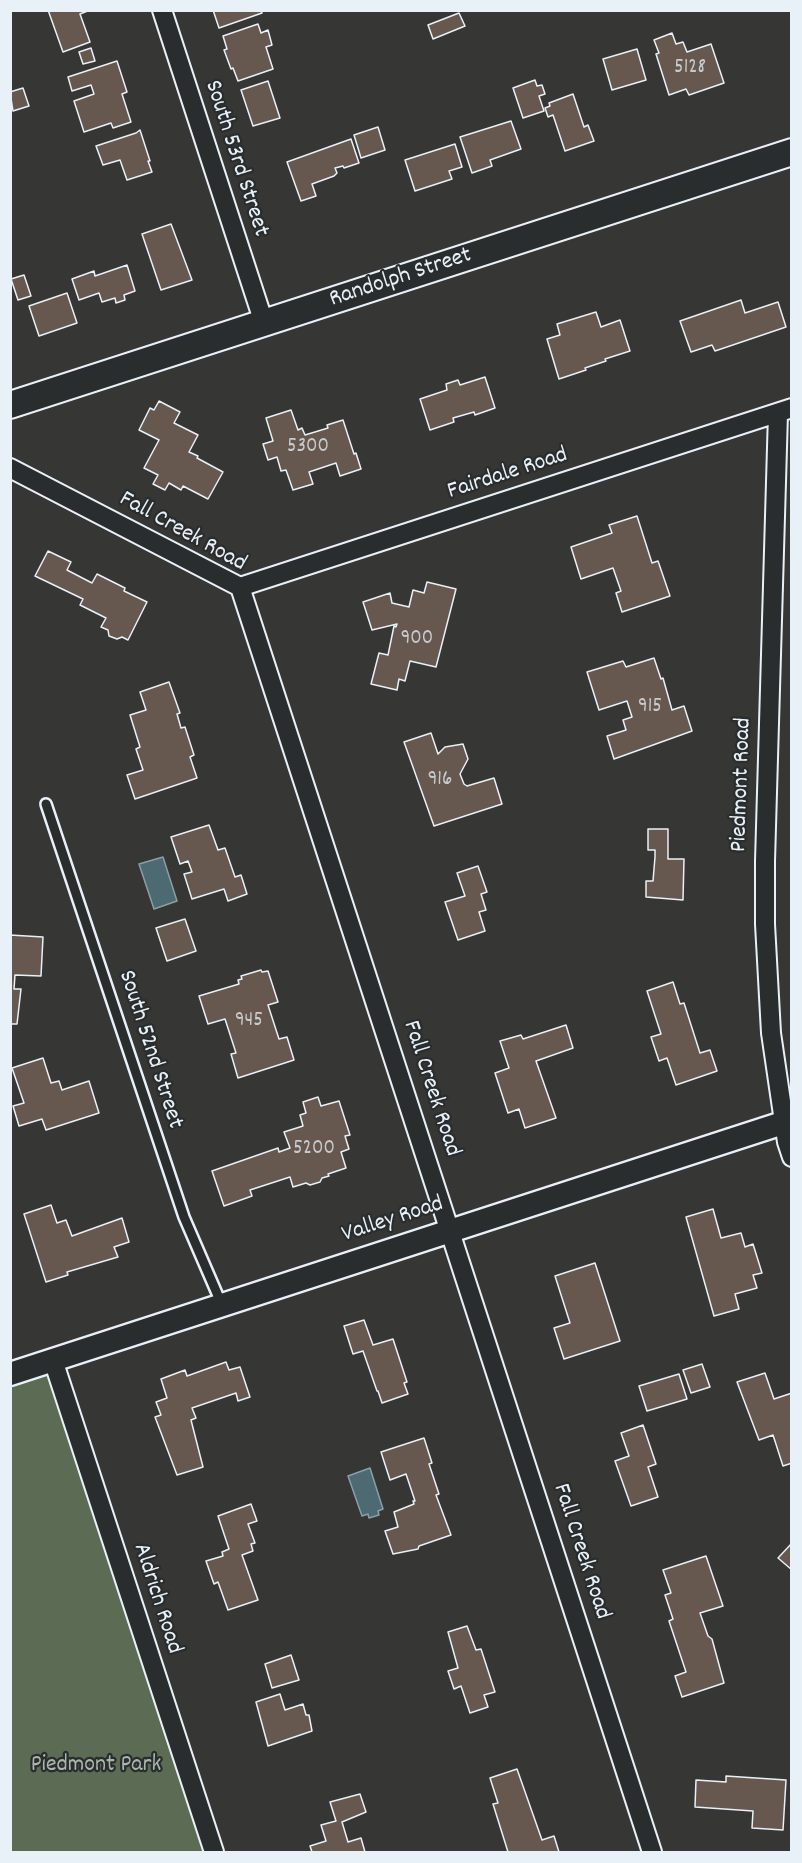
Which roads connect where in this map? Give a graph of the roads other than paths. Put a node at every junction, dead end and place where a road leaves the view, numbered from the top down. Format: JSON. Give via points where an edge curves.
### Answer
{"nodes":[{"id":1,"x":162,"y":10,"type":"edge"},
{"id":2,"x":792,"y":152,"type":"edge"},
{"id":3,"x":264,"y":323,"type":"junction"},
{"id":4,"x":10,"y":405,"type":"edge"},
{"id":5,"x":785,"y":411,"type":"edge"},
{"id":6,"x":10,"y":468,"type":"edge"},
{"id":7,"x":240,"y":587,"type":"junction"},
{"id":8,"x":46,"y":804,"type":"dead end"},
{"id":9,"x":788,"y":1121,"type":"edge"},
{"id":10,"x":792,"y":1157,"type":"edge"},
{"id":11,"x":450,"y":1231,"type":"junction"},
{"id":12,"x":222,"y":1305,"type":"junction"},
{"id":13,"x":53,"y":1360,"type":"junction"},
{"id":14,"x":10,"y":1374,"type":"edge"},
{"id":15,"x":214,"y":1852,"type":"edge"},
{"id":16,"x":652,"y":1852,"type":"edge"}],
"edges":[{"from":1,"to":3,"type":"street","name":"South 53rd Street"},
{"from":2,"to":3,"type":"main road","name":"Randolph Street"},
{"from":3,"to":4,"type":"main road","name":"Randolph Street"},
{"from":5,"to":7,"type":"street","name":"Fairdale Road"},
{"from":5,"to":9,"type":"street","name":"Piedmont Road","via":[[765,924],[770,1023]]},
{"from":6,"to":7,"type":"street","name":"Fall Creek Road"},
{"from":7,"to":11,"type":"street","name":"Fall Creek Road"},
{"from":8,"to":12,"type":"lane","name":"South 52nd Street","via":[[184,1217]]},
{"from":9,"to":10,"type":"street","name":"Piedmont Road"},
{"from":9,"to":11,"type":"street","name":"Valley Road"},
{"from":11,"to":12,"type":"street","name":"Valley Road"},
{"from":11,"to":16,"type":"street","name":"Fall Creek Road"},
{"from":12,"to":13,"type":"street","name":"Valley Road"},
{"from":13,"to":14,"type":"street","name":"Valley Road"},
{"from":13,"to":15,"type":"street","name":"Aldrich Road"}]}
